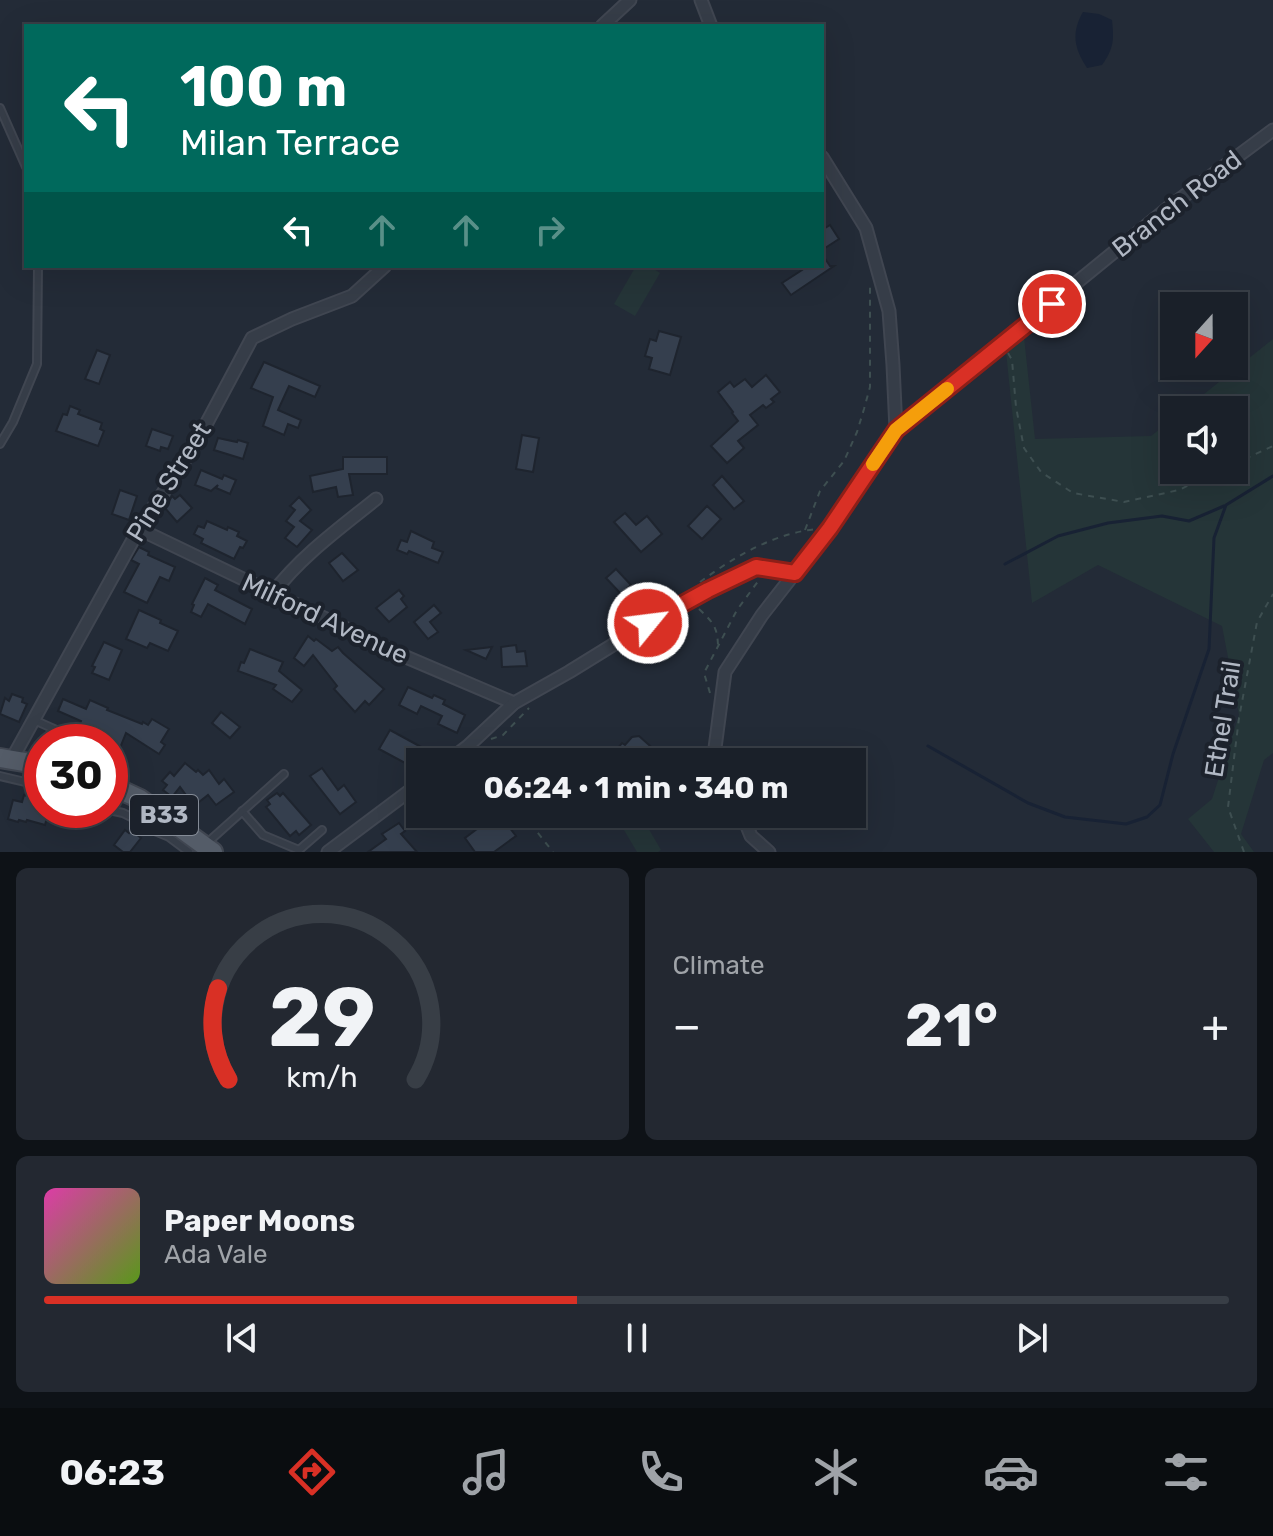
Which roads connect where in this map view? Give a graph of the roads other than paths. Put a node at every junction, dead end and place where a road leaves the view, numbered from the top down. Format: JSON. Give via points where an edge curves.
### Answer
{"nodes":[{"id":1,"x":630,"y":0,"type":"edge"},
{"id":2,"x":701,"y":0,"type":"edge"},
{"id":3,"x":604,"y":24,"type":"edge"},
{"id":4,"x":710,"y":24,"type":"edge"},
{"id":5,"x":0,"y":108,"type":"edge"},
{"id":6,"x":1273,"y":130,"type":"edge"},
{"id":7,"x":824,"y":160,"type":"edge"},
{"id":8,"x":24,"y":162,"type":"edge"},
{"id":9,"x":38,"y":268,"type":"edge"},
{"id":10,"x":383,"y":268,"type":"edge"},
{"id":11,"x":896,"y":430,"type":"junction"},
{"id":12,"x":0,"y":444,"type":"edge"},
{"id":13,"x":376,"y":499,"type":"dead end"},
{"id":14,"x":139,"y":529,"type":"junction"},
{"id":15,"x":795,"y":573,"type":"junction"},
{"id":16,"x":273,"y":593,"type":"junction"},
{"id":17,"x":514,"y":703,"type":"junction"},
{"id":18,"x":34,"y":720,"type":"junction"},
{"id":19,"x":43,"y":724,"type":"edge"},
{"id":20,"x":465,"y":748,"type":"edge"},
{"id":21,"x":715,"y":748,"type":"edge"},
{"id":22,"x":6,"y":759,"type":"edge"},
{"id":23,"x":284,"y":774,"type":"dead end"},
{"id":24,"x":0,"y":776,"type":"edge"},
{"id":25,"x":24,"y":782,"type":"edge"},
{"id":26,"x":128,"y":793,"type":"edge"},
{"id":27,"x":406,"y":794,"type":"edge"},
{"id":28,"x":242,"y":811,"type":"junction"},
{"id":29,"x":128,"y":816,"type":"edge"},
{"id":30,"x":748,"y":828,"type":"edge"},
{"id":31,"x":322,"y":830,"type":"dead end"},
{"id":32,"x":206,"y":851,"type":"edge"},
{"id":33,"x":300,"y":851,"type":"edge"},
{"id":34,"x":328,"y":852,"type":"edge"},
{"id":35,"x":769,"y":852,"type":"edge"}],
"edges":[{"from":1,"to":3,"type":"street"},
{"from":2,"to":4,"type":"street"},
{"from":5,"to":8,"type":"lane"},
{"from":6,"to":11,"type":"street","name":"Branch Road","via":[[1168,208]]},
{"from":7,"to":11,"type":"street","via":[[866,228],[889,311]]},
{"from":9,"to":12,"type":"lane","via":[[37,364]]},
{"from":10,"to":14,"type":"street","name":"Pine Street","via":[[352,296],[252,338],[195,445]]},
{"from":11,"to":15,"type":"street","name":"Branch Road"},
{"from":13,"to":16,"type":"street"},
{"from":14,"to":16,"type":"street","name":"Milford Avenue"},
{"from":14,"to":18,"type":"street","name":"Pine Street"},
{"from":15,"to":17,"type":"street","via":[[756,567],[671,609]]},
{"from":15,"to":21,"type":"street","name":"Branch Road","via":[[725,672]]},
{"from":16,"to":17,"type":"street","name":"Milford Avenue"},
{"from":17,"to":20,"type":"street"},
{"from":18,"to":19,"type":"lane"},
{"from":18,"to":22,"type":"street","name":"Pine Street"},
{"from":23,"to":28,"type":"lane"},
{"from":24,"to":25,"type":"lane"},
{"from":26,"to":32,"type":"main road","number":"B33"},
{"from":27,"to":34,"type":"street"},
{"from":28,"to":32,"type":"lane"},
{"from":28,"to":33,"type":"lane","via":[[263,835]]},
{"from":29,"to":32,"type":"lane"},
{"from":30,"to":35,"type":"street"},
{"from":31,"to":33,"type":"lane"}]}
